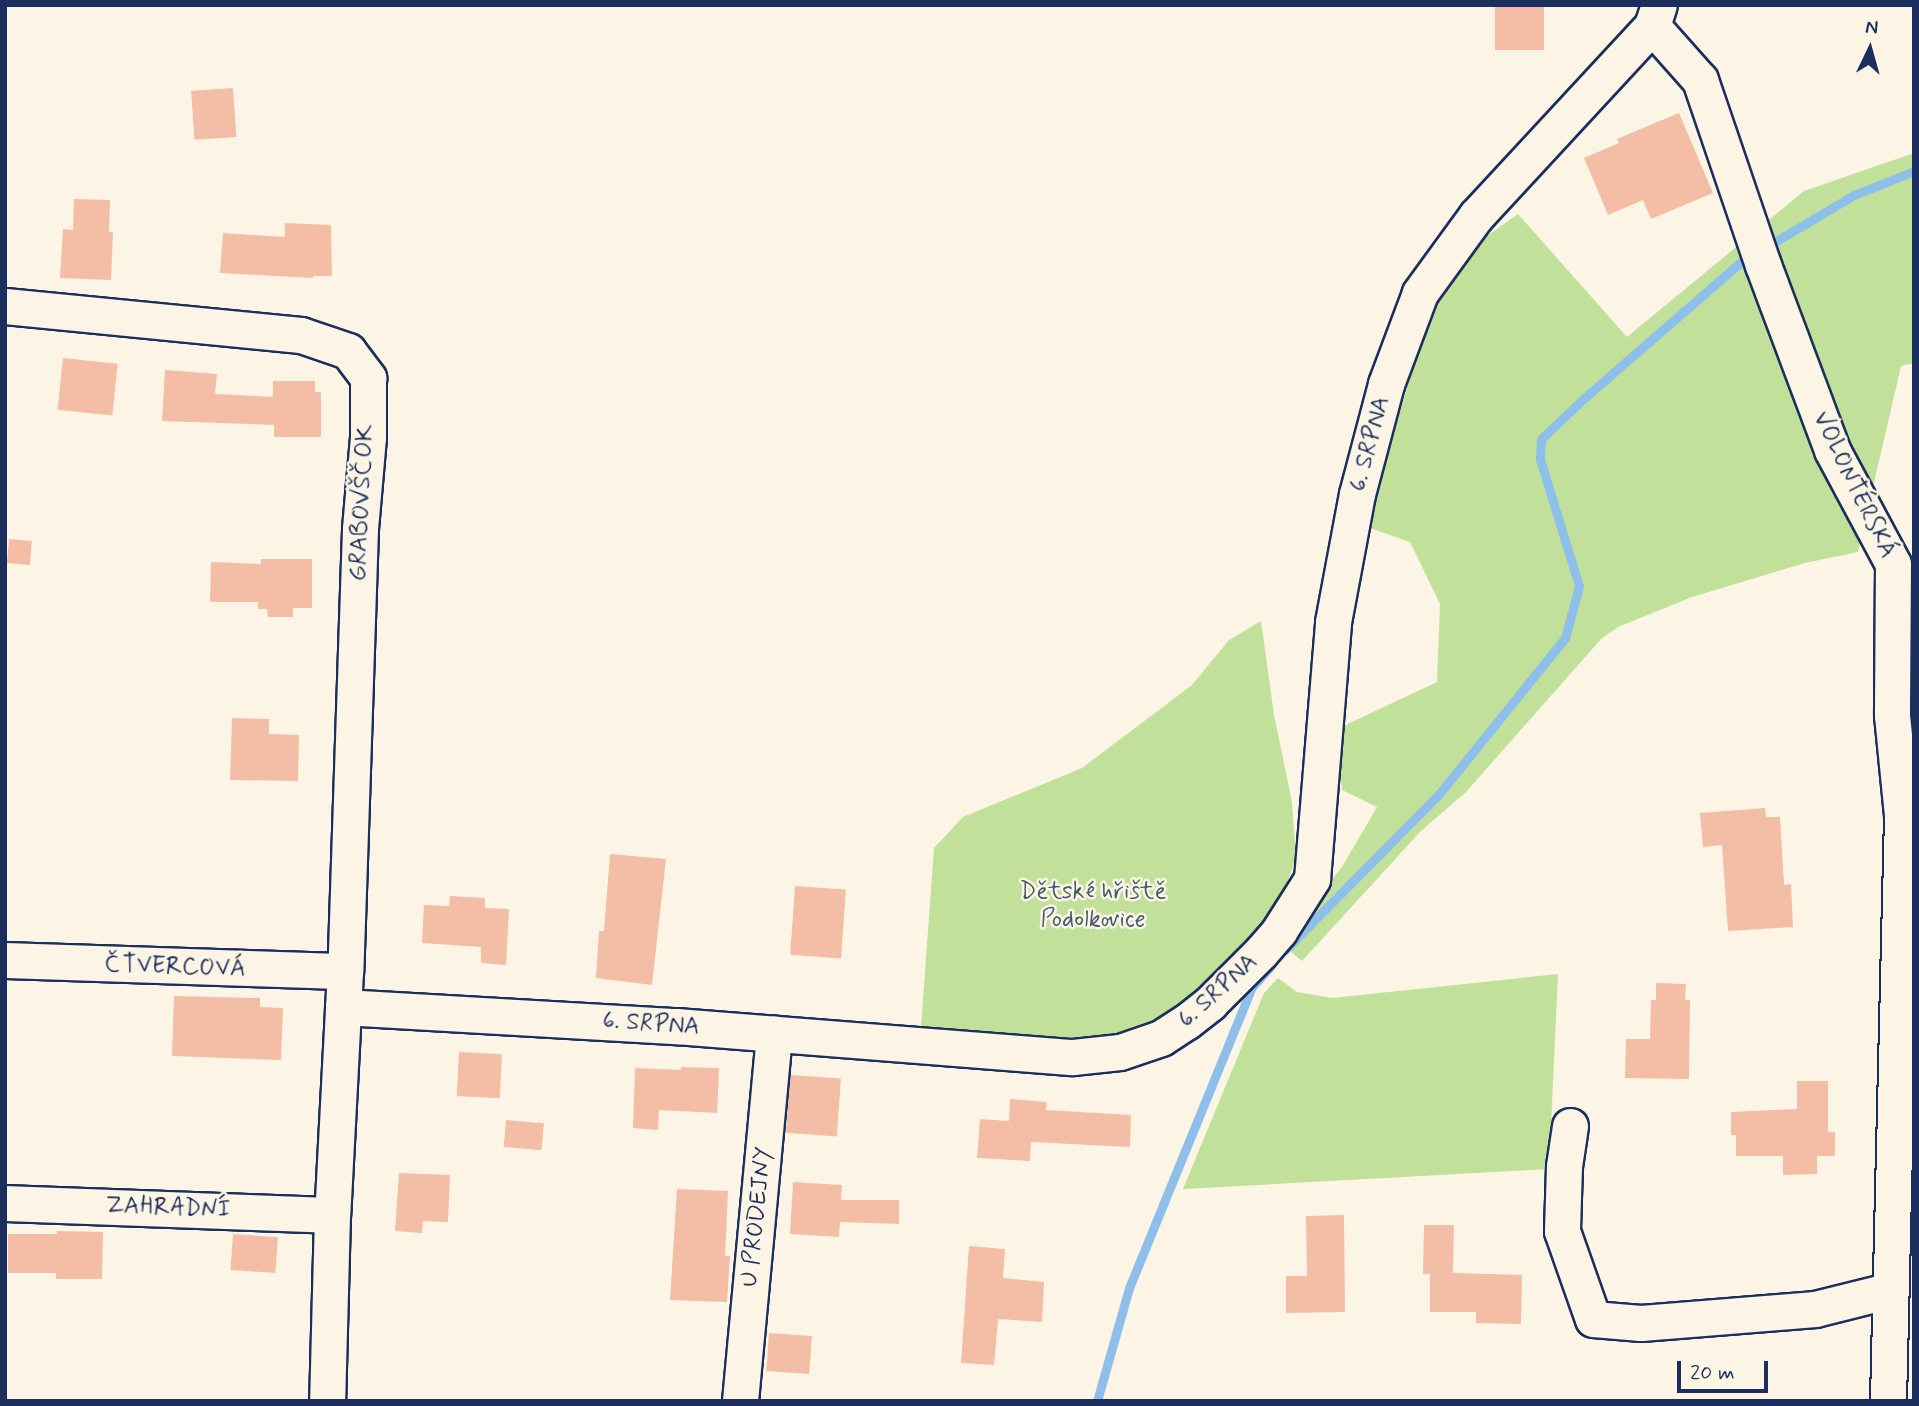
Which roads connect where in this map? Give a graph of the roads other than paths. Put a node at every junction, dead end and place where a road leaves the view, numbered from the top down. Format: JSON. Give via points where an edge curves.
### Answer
{"nodes":[{"id":1,"x":1656,"y":16,"type":"edge"},
{"id":2,"x":5,"y":306,"type":"edge"},
{"id":3,"x":1908,"y":815,"type":"edge"},
{"id":4,"x":5,"y":960,"type":"edge"},
{"id":5,"x":345,"y":971,"type":"junction"},
{"id":6,"x":343,"y":1007,"type":"junction"},
{"id":7,"x":774,"y":1034,"type":"junction"},
{"id":8,"x":1570,"y":1126,"type":"dead end"},
{"id":9,"x":5,"y":1203,"type":"edge"},
{"id":10,"x":332,"y":1215,"type":"junction"},
{"id":11,"x":1891,"y":1290,"type":"junction"},
{"id":12,"x":327,"y":1401,"type":"edge"},
{"id":13,"x":740,"y":1401,"type":"edge"},
{"id":14,"x":1888,"y":1401,"type":"edge"}],
"edges":[{"from":1,"to":3,"type":"street","name":"VOLONTÉRSKÁ","via":[[1700,80],[1832,450],[1893,564],[1892,715]]},
{"from":1,"to":7,"type":"street","name":"6. SRPNA","via":[[1476,216],[1420,293],[1376,421],[1333,622],[1312,879],[1261,952],[1186,1022],[1161,1038],[1120,1052],[1073,1057]]},
{"from":2,"to":5,"type":"street","name":"GRABOVŠČOK","via":[[302,335],[348,351],[368,378]]},
{"from":3,"to":11,"type":"street","name":"VOLONTÉRSKÁ"},
{"from":4,"to":5,"type":"street","name":"ČTVERCOVÁ"},
{"from":5,"to":6,"type":"street","name":"GRABOVŠČOK"},
{"from":6,"to":7,"type":"street","name":"6. SRPNA"},
{"from":6,"to":10,"type":"street"},
{"from":7,"to":13,"type":"street","name":"U PRODEJNY"},
{"from":8,"to":11,"type":"street","via":[[1562,1231],[1593,1319],[1642,1322],[1815,1309]]},
{"from":9,"to":10,"type":"street","name":"ZAHRADNÍ"},
{"from":10,"to":12,"type":"street"},
{"from":11,"to":14,"type":"street","name":"VOLONTÉRSKÁ"}]}
